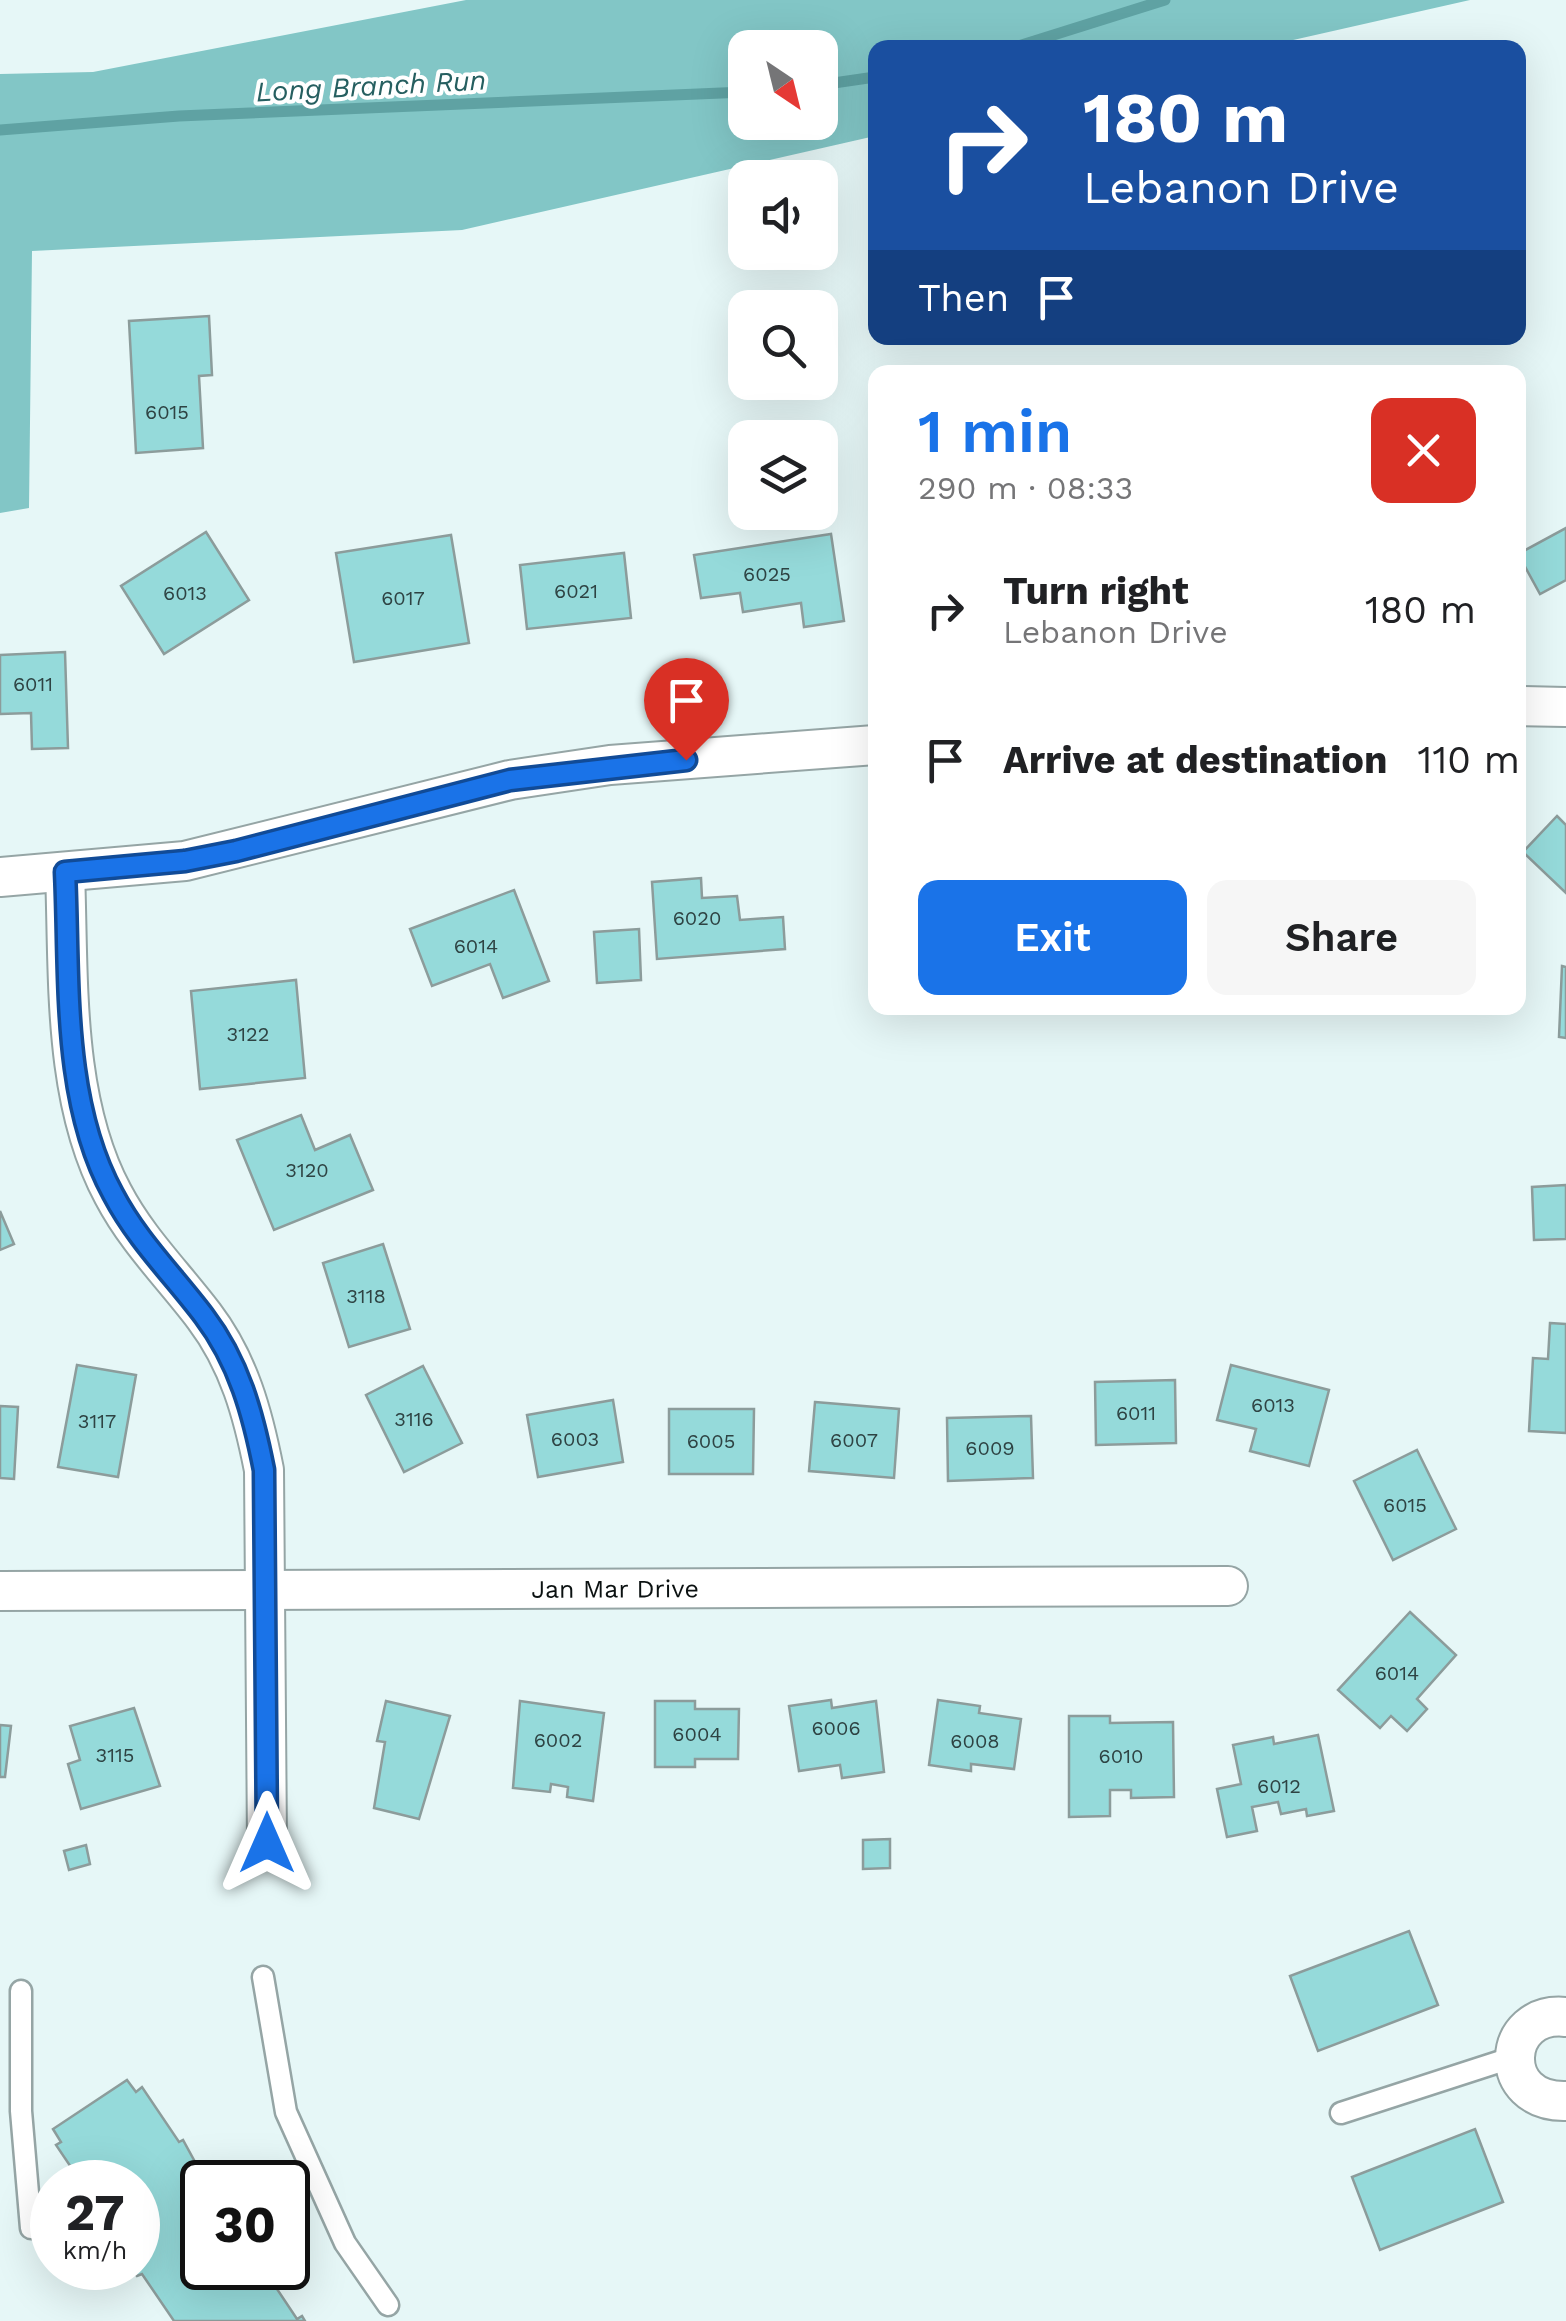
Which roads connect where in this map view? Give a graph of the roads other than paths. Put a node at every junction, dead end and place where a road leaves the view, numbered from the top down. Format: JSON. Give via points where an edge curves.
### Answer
{"nodes":[{"id":1,"x":1526,"y":706,"type":"edge"},
{"id":2,"x":1566,"y":708,"type":"edge"},
{"id":3,"x":868,"y":746,"type":"edge"},
{"id":4,"x":65,"y":872,"type":"junction"},
{"id":5,"x":0,"y":877,"type":"edge"},
{"id":6,"x":1228,"y":1586,"type":"dead end"},
{"id":7,"x":267,"y":1590,"type":"junction"},
{"id":8,"x":0,"y":1591,"type":"edge"},
{"id":9,"x":267,"y":1843,"type":"dead end"},
{"id":10,"x":263,"y":1977,"type":"dead end"},
{"id":11,"x":21,"y":1991,"type":"dead end"},
{"id":12,"x":1566,"y":2017,"type":"edge"},
{"id":13,"x":1514,"y":2057,"type":"junction"},
{"id":14,"x":1566,"y":2101,"type":"edge"},
{"id":15,"x":1341,"y":2114,"type":"dead end"},
{"id":16,"x":30,"y":2216,"type":"edge"},
{"id":17,"x":388,"y":2305,"type":"dead end"}],
"edges":[{"from":1,"to":2,"type":"street"},
{"from":3,"to":4,"type":"street","via":[[610,765],[510,780],[236,851]]},
{"from":4,"to":5,"type":"street"},
{"from":4,"to":7,"type":"street","via":[[77,1078],[92,1144],[112,1193],[205,1318],[253,1412],[264,1470]]},
{"from":6,"to":7,"type":"street","name":"Jan Mar Drive"},
{"from":7,"to":8,"type":"street","name":"Jan Mar Drive"},
{"from":7,"to":9,"type":"street"},
{"from":10,"to":17,"type":"lane","via":[[286,2112],[345,2243]]},
{"from":11,"to":16,"type":"lane"},
{"from":12,"to":13,"type":"street","via":[[1541,2019],[1525,2030]]},
{"from":13,"to":14,"type":"street","via":[[1529,2092]]},
{"from":13,"to":15,"type":"lane"}]}
